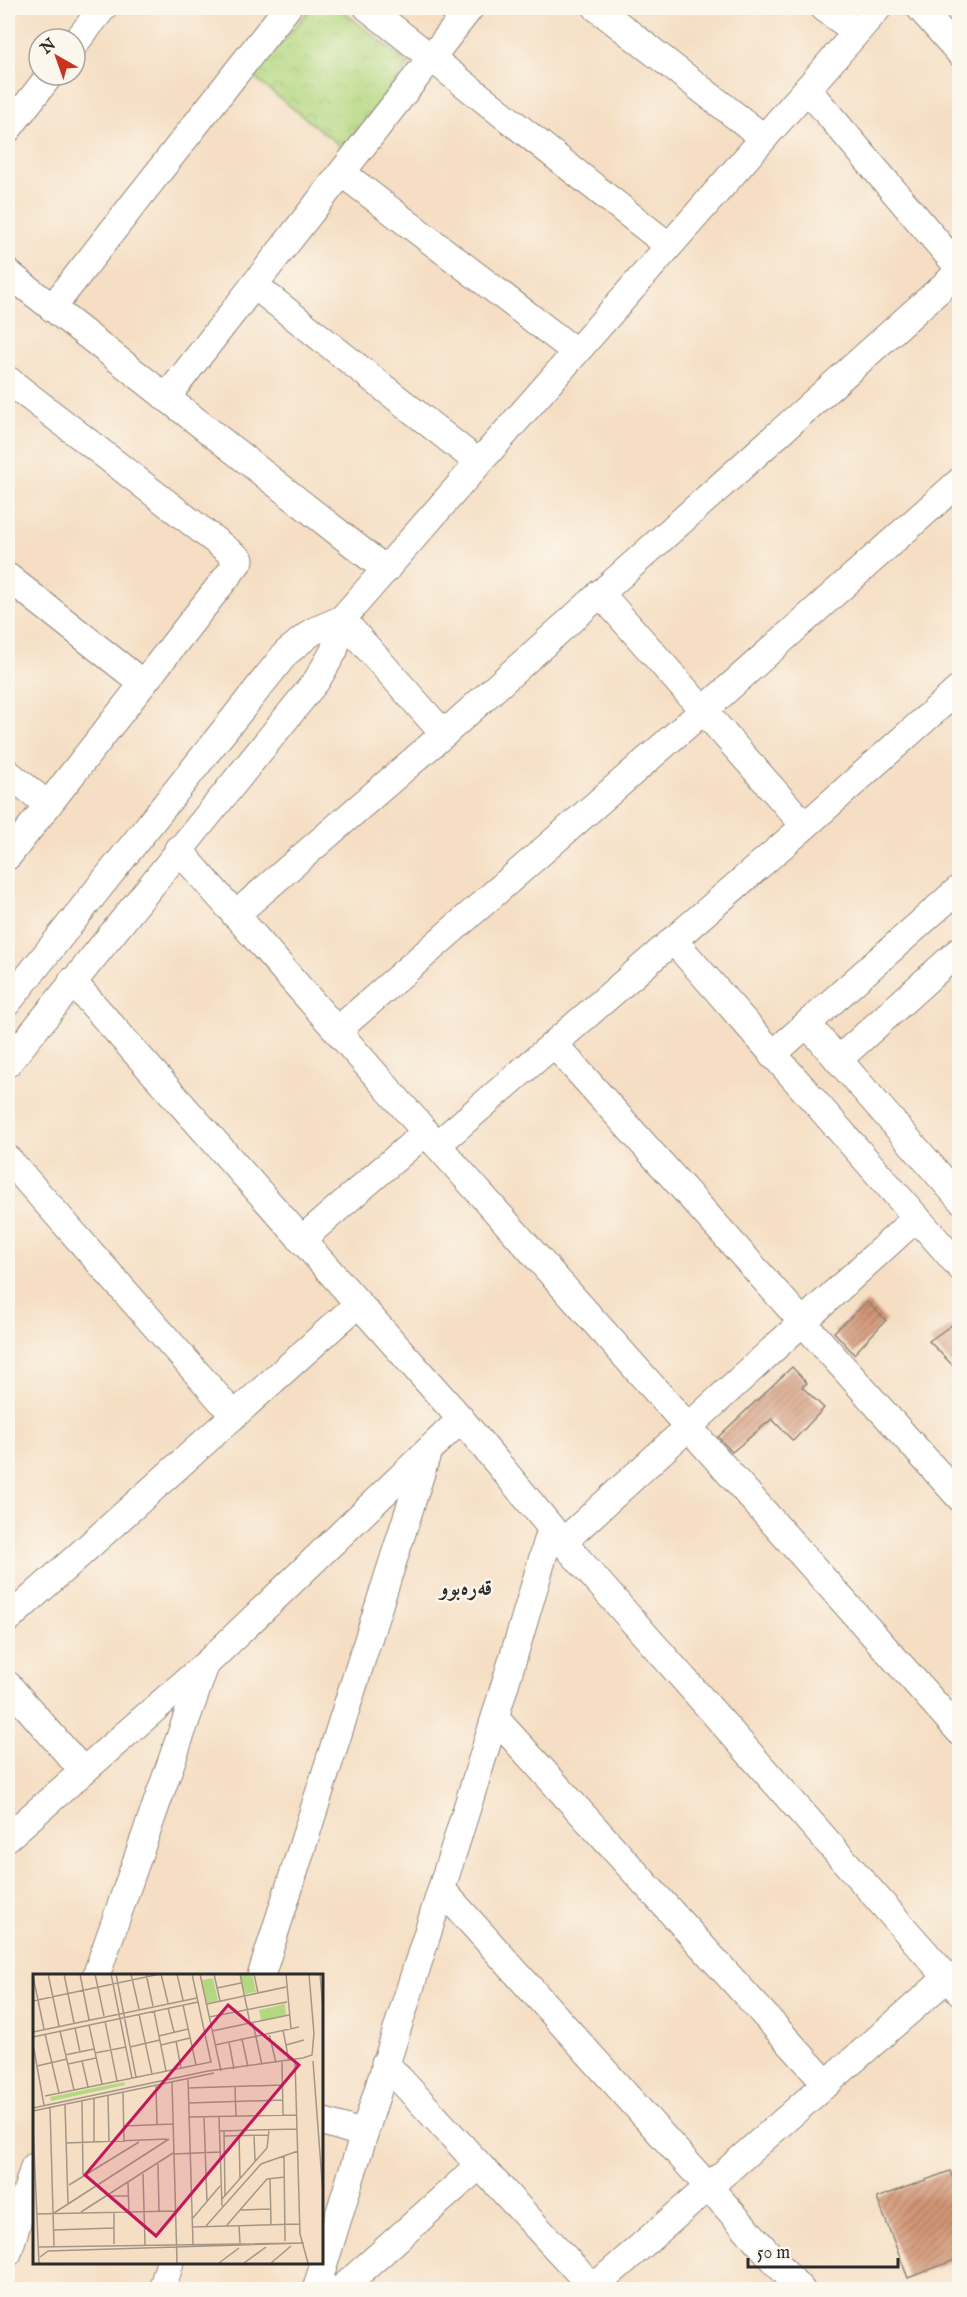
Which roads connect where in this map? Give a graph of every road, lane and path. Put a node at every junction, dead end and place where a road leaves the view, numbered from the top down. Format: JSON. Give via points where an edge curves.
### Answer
{"nodes":[{"id":1,"x":103,"y":8,"type":"edge"},
{"id":2,"x":287,"y":8,"type":"edge"},
{"id":3,"x":368,"y":8,"type":"edge"},
{"id":4,"x":471,"y":8,"type":"edge"},
{"id":5,"x":597,"y":8,"type":"edge"},
{"id":6,"x":824,"y":8,"type":"edge"},
{"id":7,"x":878,"y":8,"type":"edge"},
{"id":8,"x":920,"y":8,"type":"edge"},
{"id":9,"x":87,"y":28,"type":"edge"},
{"id":10,"x":856,"y":32,"type":"junction"},
{"id":11,"x":960,"y":53,"type":"edge"},
{"id":12,"x":432,"y":58,"type":"junction"},
{"id":13,"x":41,"y":87,"type":"edge"},
{"id":14,"x":807,"y":89,"type":"junction"},
{"id":15,"x":8,"y":129,"type":"edge"},
{"id":16,"x":764,"y":138,"type":"junction"},
{"id":17,"x":342,"y":173,"type":"junction"},
{"id":18,"x":669,"y":246,"type":"junction"},
{"id":19,"x":960,"y":270,"type":"edge"},
{"id":20,"x":8,"y":273,"type":"edge"},
{"id":21,"x":254,"y":285,"type":"junction"},
{"id":22,"x":52,"y":308,"type":"junction"},
{"id":23,"x":576,"y":352,"type":"junction"},
{"id":24,"x":8,"y":380,"type":"edge"},
{"id":25,"x":166,"y":398,"type":"junction"},
{"id":26,"x":479,"y":464,"type":"junction"},
{"id":27,"x":960,"y":481,"type":"edge"},
{"id":28,"x":386,"y":570,"type":"junction"},
{"id":29,"x":8,"y":577,"type":"edge"},
{"id":30,"x":600,"y":593,"type":"junction"},
{"id":31,"x":342,"y":619,"type":"junction"},
{"id":32,"x":141,"y":682,"type":"junction"},
{"id":33,"x":960,"y":688,"type":"edge"},
{"id":34,"x":704,"y":710,"type":"junction"},
{"id":35,"x":444,"y":734,"type":"junction"},
{"id":36,"x":8,"y":773,"type":"edge"},
{"id":37,"x":48,"y":805,"type":"junction"},
{"id":38,"x":805,"y":826,"type":"junction"},
{"id":39,"x":178,"y":849,"type":"junction"},
{"id":40,"x":8,"y":856,"type":"edge"},
{"id":41,"x":960,"y":888,"type":"edge"},
{"id":42,"x":235,"y":915,"type":"junction"},
{"id":43,"x":673,"y":940,"type":"junction"},
{"id":44,"x":957,"y":957,"type":"edge"},
{"id":45,"x":72,"y":981,"type":"junction"},
{"id":46,"x":8,"y":1002,"type":"edge"},
{"id":47,"x":807,"y":1024,"type":"junction"},
{"id":48,"x":338,"y":1030,"type":"junction"},
{"id":49,"x":554,"y":1044,"type":"junction"},
{"id":50,"x":772,"y":1055,"type":"junction"},
{"id":51,"x":838,"y":1060,"type":"junction"},
{"id":52,"x":8,"y":1063,"type":"edge"},
{"id":53,"x":431,"y":1138,"type":"junction"},
{"id":54,"x":8,"y":1159,"type":"edge"},
{"id":55,"x":960,"y":1199,"type":"edge"},
{"id":56,"x":916,"y":1218,"type":"junction"},
{"id":57,"x":301,"y":1240,"type":"junction"},
{"id":58,"x":960,"y":1267,"type":"edge"},
{"id":59,"x":358,"y":1304,"type":"junction"},
{"id":60,"x":802,"y":1323,"type":"junction"},
{"id":61,"x":233,"y":1414,"type":"junction"},
{"id":62,"x":460,"y":1419,"type":"junction"},
{"id":63,"x":690,"y":1426,"type":"junction"},
{"id":64,"x":429,"y":1448,"type":"junction"},
{"id":65,"x":960,"y":1498,"type":"edge"},
{"id":66,"x":557,"y":1535,"type":"junction"},
{"id":67,"x":8,"y":1619,"type":"edge"},
{"id":68,"x":206,"y":1664,"type":"junction"},
{"id":69,"x":8,"y":1685,"type":"edge"},
{"id":70,"x":496,"y":1719,"type":"junction"},
{"id":71,"x":960,"y":1732,"type":"edge"},
{"id":72,"x":83,"y":1771,"type":"junction"},
{"id":73,"x":8,"y":1837,"type":"edge"},
{"id":74,"x":442,"y":1890,"type":"junction"},
{"id":75,"x":97,"y":1974,"type":"edge"},
{"id":76,"x":262,"y":1974,"type":"edge"},
{"id":77,"x":953,"y":1985,"type":"edge"},
{"id":78,"x":385,"y":2063,"type":"junction"},
{"id":79,"x":827,"y":2084,"type":"junction"},
{"id":80,"x":322,"y":2121,"type":"edge"},
{"id":81,"x":364,"y":2134,"type":"junction"},
{"id":82,"x":479,"y":2166,"type":"junction"},
{"id":83,"x":33,"y":2170,"type":"edge"},
{"id":84,"x":708,"y":2185,"type":"junction"},
{"id":85,"x":8,"y":2253,"type":"edge"},
{"id":86,"x":169,"y":2264,"type":"edge"},
{"id":87,"x":162,"y":2289,"type":"edge"},
{"id":88,"x":316,"y":2289,"type":"edge"},
{"id":89,"x":340,"y":2289,"type":"edge"},
{"id":90,"x":592,"y":2289,"type":"edge"},
{"id":91,"x":801,"y":2289,"type":"edge"}],
"edges":[{"from":1,"to":9,"type":"street"},
{"from":2,"to":22,"type":"street"},
{"from":3,"to":12,"type":"street"},
{"from":4,"to":12,"type":"street"},
{"from":5,"to":16,"type":"street"},
{"from":6,"to":10,"type":"street"},
{"from":7,"to":10,"type":"street"},
{"from":8,"to":11,"type":"street"},
{"from":10,"to":14,"type":"street"},
{"from":12,"to":17,"type":"street"},
{"from":12,"to":18,"type":"street"},
{"from":13,"to":15,"type":"street"},
{"from":14,"to":16,"type":"street"},
{"from":14,"to":19,"type":"street"},
{"from":16,"to":18,"type":"street"},
{"from":17,"to":21,"type":"street"},
{"from":17,"to":23,"type":"street"},
{"from":18,"to":23,"type":"street"},
{"from":19,"to":30,"type":"street"},
{"from":20,"to":22,"type":"street"},
{"from":21,"to":25,"type":"street"},
{"from":21,"to":26,"type":"street"},
{"from":22,"to":25,"type":"street"},
{"from":23,"to":26,"type":"street"},
{"from":24,"to":32,"type":"street","via":[[240,560]]},
{"from":25,"to":28,"type":"street"},
{"from":26,"to":28,"type":"street"},
{"from":27,"to":34,"type":"street"},
{"from":28,"to":31,"type":"street"},
{"from":29,"to":32,"type":"street"},
{"from":30,"to":34,"type":"street"},
{"from":30,"to":35,"type":"street"},
{"from":31,"to":35,"type":"street"},
{"from":31,"to":39,"type":"street","via":[[334,651],[317,680]]},
{"from":31,"to":46,"type":"street","via":[[312,632],[286,653]]},
{"from":32,"to":37,"type":"street"},
{"from":33,"to":38,"type":"street"},
{"from":34,"to":38,"type":"street"},
{"from":34,"to":48,"type":"street"},
{"from":35,"to":42,"type":"street"},
{"from":36,"to":37,"type":"street"},
{"from":37,"to":40,"type":"street"},
{"from":38,"to":43,"type":"street"},
{"from":39,"to":42,"type":"street"},
{"from":39,"to":45,"type":"street"},
{"from":41,"to":47,"type":"street"},
{"from":42,"to":48,"type":"street"},
{"from":43,"to":49,"type":"street"},
{"from":43,"to":50,"type":"street"},
{"from":44,"to":51,"type":"street"},
{"from":45,"to":52,"type":"street"},
{"from":45,"to":57,"type":"street"},
{"from":47,"to":50,"type":"street"},
{"from":47,"to":51,"type":"street"},
{"from":48,"to":53,"type":"street"},
{"from":49,"to":53,"type":"street"},
{"from":49,"to":60,"type":"street"},
{"from":50,"to":56,"type":"street"},
{"from":51,"to":55,"type":"street"},
{"from":53,"to":57,"type":"street"},
{"from":53,"to":63,"type":"street"},
{"from":54,"to":61,"type":"street"},
{"from":56,"to":58,"type":"street"},
{"from":56,"to":60,"type":"street"},
{"from":57,"to":59,"type":"street"},
{"from":59,"to":61,"type":"street"},
{"from":59,"to":62,"type":"street"},
{"from":60,"to":63,"type":"street"},
{"from":60,"to":65,"type":"street"},
{"from":61,"to":67,"type":"street"},
{"from":62,"to":64,"type":"street"},
{"from":62,"to":66,"type":"street"},
{"from":63,"to":66,"type":"street"},
{"from":63,"to":71,"type":"street"},
{"from":64,"to":68,"type":"street"},
{"from":64,"to":76,"type":"street"},
{"from":66,"to":70,"type":"street"},
{"from":66,"to":77,"type":"street"},
{"from":68,"to":72,"type":"street"},
{"from":68,"to":75,"type":"street"},
{"from":69,"to":72,"type":"street"},
{"from":70,"to":74,"type":"street"},
{"from":70,"to":79,"type":"street"},
{"from":72,"to":73,"type":"street"},
{"from":74,"to":78,"type":"street"},
{"from":74,"to":84,"type":"street"},
{"from":77,"to":79,"type":"street"},
{"from":78,"to":81,"type":"street"},
{"from":78,"to":82,"type":"street"},
{"from":79,"to":84,"type":"street"},
{"from":80,"to":81,"type":"street"},
{"from":81,"to":88,"type":"street"},
{"from":82,"to":89,"type":"street"},
{"from":82,"to":90,"type":"street"},
{"from":83,"to":85,"type":"street"},
{"from":84,"to":90,"type":"street"},
{"from":84,"to":91,"type":"street"},
{"from":86,"to":87,"type":"street"}]}
